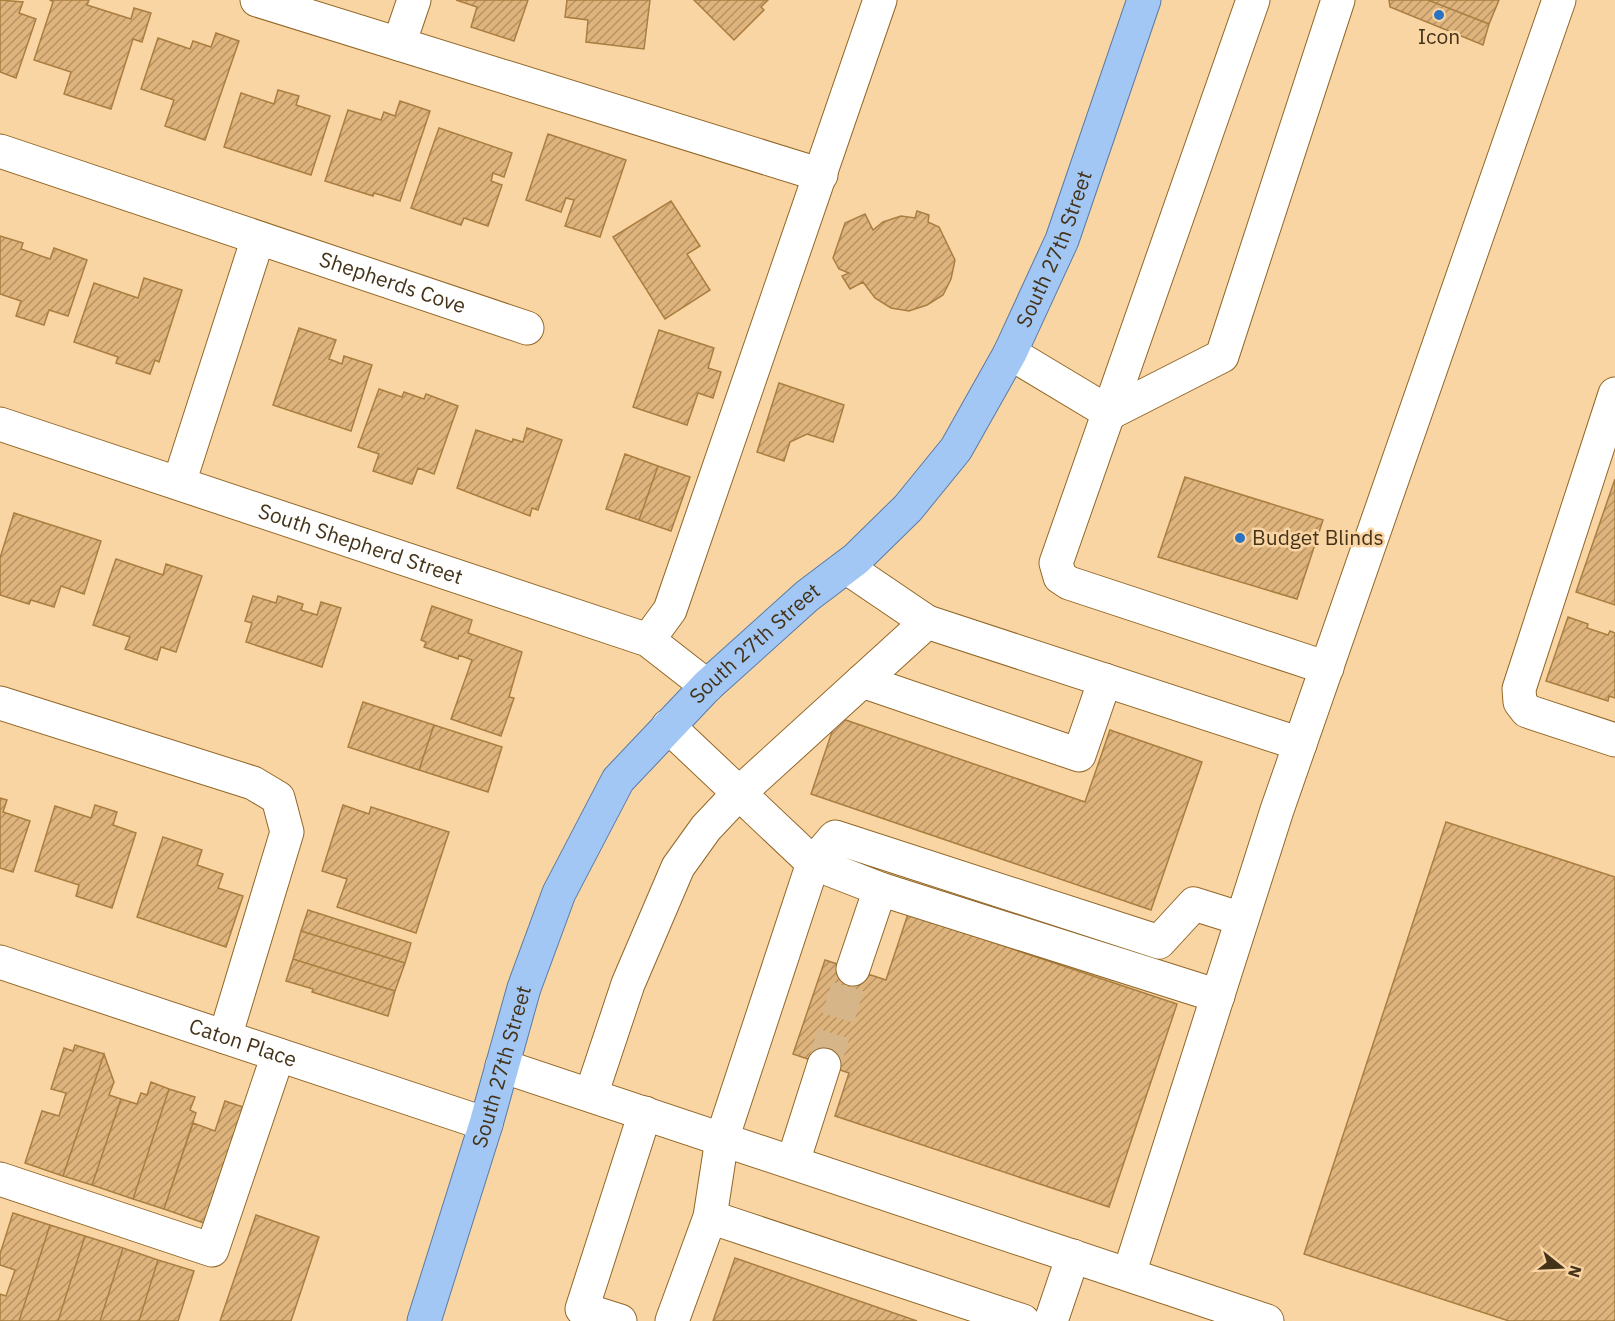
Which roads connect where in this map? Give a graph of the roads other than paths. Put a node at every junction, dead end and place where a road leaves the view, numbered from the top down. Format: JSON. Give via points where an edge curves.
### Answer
{"nodes":[{"id":1,"x":256,"y":0,"type":"edge"},
{"id":2,"x":414,"y":0,"type":"edge"},
{"id":3,"x":880,"y":0,"type":"edge"},
{"id":4,"x":1144,"y":0,"type":"edge"},
{"id":5,"x":1253,"y":0,"type":"edge"},
{"id":6,"x":1338,"y":0,"type":"edge"},
{"id":7,"x":1559,"y":0,"type":"edge"},
{"id":8,"x":399,"y":44,"type":"junction"},
{"id":9,"x":0,"y":151,"type":"edge"},
{"id":10,"x":821,"y":175,"type":"junction"},
{"id":11,"x":258,"y":238,"type":"junction"},
{"id":12,"x":527,"y":328,"type":"dead end"},
{"id":13,"x":1010,"y":353,"type":"junction"},
{"id":14,"x":1615,"y":394,"type":"edge"},
{"id":15,"x":1110,"y":413,"type":"junction"},
{"id":16,"x":0,"y":424,"type":"edge"},
{"id":17,"x":1610,"y":427,"type":"edge"},
{"id":18,"x":179,"y":483,"type":"junction"},
{"id":19,"x":846,"y":567,"type":"junction"},
{"id":20,"x":927,"y":622,"type":"junction"},
{"id":21,"x":648,"y":640,"type":"junction"},
{"id":22,"x":1327,"y":668,"type":"junction"},
{"id":23,"x":1105,"y":680,"type":"junction"},
{"id":24,"x":862,"y":681,"type":"junction"},
{"id":25,"x":707,"y":686,"type":"junction"},
{"id":26,"x":0,"y":703,"type":"edge"},
{"id":27,"x":668,"y":726,"type":"junction"},
{"id":28,"x":1615,"y":740,"type":"edge"},
{"id":29,"x":1300,"y":744,"type":"junction"},
{"id":30,"x":738,"y":794,"type":"junction"},
{"id":31,"x":813,"y":863,"type":"junction"},
{"id":32,"x":880,"y":889,"type":"junction"},
{"id":33,"x":1242,"y":919,"type":"junction"},
{"id":34,"x":0,"y":962,"type":"edge"},
{"id":35,"x":853,"y":969,"type":"tunnel mouth"},
{"id":36,"x":1218,"y":996,"type":"junction"},
{"id":37,"x":225,"y":1037,"type":"junction"},
{"id":38,"x":278,"y":1055,"type":"junction"},
{"id":39,"x":824,"y":1065,"type":"tunnel mouth"},
{"id":40,"x":502,"y":1066,"type":"junction"},
{"id":41,"x":591,"y":1095,"type":"junction"},
{"id":42,"x":645,"y":1113,"type":"junction"},
{"id":43,"x":486,"y":1124,"type":"junction"},
{"id":44,"x":722,"y":1138,"type":"junction"},
{"id":45,"x":793,"y":1162,"type":"junction"},
{"id":46,"x":0,"y":1179,"type":"edge"},
{"id":47,"x":710,"y":1217,"type":"junction"},
{"id":48,"x":1073,"y":1256,"type":"junction"},
{"id":49,"x":1129,"y":1274,"type":"junction"},
{"id":50,"x":424,"y":1321,"type":"edge"},
{"id":51,"x":620,"y":1321,"type":"edge"},
{"id":52,"x":672,"y":1321,"type":"edge"},
{"id":53,"x":1023,"y":1321,"type":"edge"},
{"id":54,"x":1051,"y":1321,"type":"edge"},
{"id":55,"x":1267,"y":1321,"type":"edge"}],
"edges":[{"from":1,"to":8,"type":"street"},
{"from":2,"to":8,"type":"street"},
{"from":3,"to":10,"type":"street"},
{"from":4,"to":13,"type":"main road","name":"South 27th Street","via":[[1062,240]]},
{"from":5,"to":15,"type":"street"},
{"from":6,"to":15,"type":"street","via":[[1222,356]]},
{"from":7,"to":22,"type":"street"},
{"from":8,"to":10,"type":"street"},
{"from":9,"to":11,"type":"street","name":"Shepherds Cove"},
{"from":10,"to":21,"type":"street","via":[[670,610]]},
{"from":11,"to":12,"type":"street","name":"Shepherds Cove"},
{"from":11,"to":18,"type":"street"},
{"from":13,"to":15,"type":"street"},
{"from":13,"to":19,"type":"main road","name":"South 27th Street","via":[[956,449],[908,508]]},
{"from":14,"to":17,"type":"street"},
{"from":15,"to":22,"type":"street","via":[[1056,563],[1060,577]]},
{"from":16,"to":18,"type":"street","name":"South Shepherd Street"},
{"from":17,"to":28,"type":"street","via":[[1519,689],[1520,702],[1527,711]]},
{"from":18,"to":21,"type":"street","name":"South Shepherd Street"},
{"from":19,"to":20,"type":"street"},
{"from":19,"to":25,"type":"main road","name":"South 27th Street","via":[[807,596]]},
{"from":20,"to":23,"type":"street"},
{"from":20,"to":24,"type":"street"},
{"from":21,"to":25,"type":"street","name":"South Shepherd Street"},
{"from":22,"to":29,"type":"street"},
{"from":23,"to":24,"type":"street","via":[[1079,755]]},
{"from":23,"to":29,"type":"street"},
{"from":24,"to":30,"type":"street"},
{"from":25,"to":27,"type":"main road","name":"South 27th Street"},
{"from":26,"to":37,"type":"street","via":[[253,783],[278,798],[286,832]]},
{"from":27,"to":30,"type":"street"},
{"from":27,"to":40,"type":"main road","name":"South 27th Street","via":[[618,780],[559,893],[524,988]]},
{"from":29,"to":33,"type":"street"},
{"from":30,"to":31,"type":"street"},
{"from":30,"to":41,"type":"street","via":[[706,828],[678,867],[628,984]]},
{"from":31,"to":32,"type":"street"},
{"from":31,"to":33,"type":"street","via":[[835,837],[1159,942],[1194,904]]},
{"from":31,"to":44,"type":"street"},
{"from":32,"to":35,"type":"street"},
{"from":32,"to":36,"type":"street"},
{"from":33,"to":36,"type":"street"},
{"from":34,"to":37,"type":"street","name":"Caton Place"},
{"from":36,"to":49,"type":"street"},
{"from":37,"to":38,"type":"street","name":"Caton Place"},
{"from":38,"to":43,"type":"street","name":"Caton Place"},
{"from":38,"to":46,"type":"street","via":[[212,1250]]},
{"from":39,"to":45,"type":"street"},
{"from":40,"to":41,"type":"street"},
{"from":40,"to":43,"type":"main road","name":"South 27th Street"},
{"from":41,"to":42,"type":"street"},
{"from":42,"to":44,"type":"street"},
{"from":42,"to":51,"type":"street","via":[[582,1309]]},
{"from":43,"to":50,"type":"main road","name":"South 27th Street"},
{"from":44,"to":45,"type":"street"},
{"from":44,"to":47,"type":"street"},
{"from":45,"to":48,"type":"street"},
{"from":47,"to":52,"type":"street"},
{"from":47,"to":53,"type":"street"},
{"from":48,"to":49,"type":"street"},
{"from":48,"to":54,"type":"street"},
{"from":49,"to":55,"type":"street"}]}
